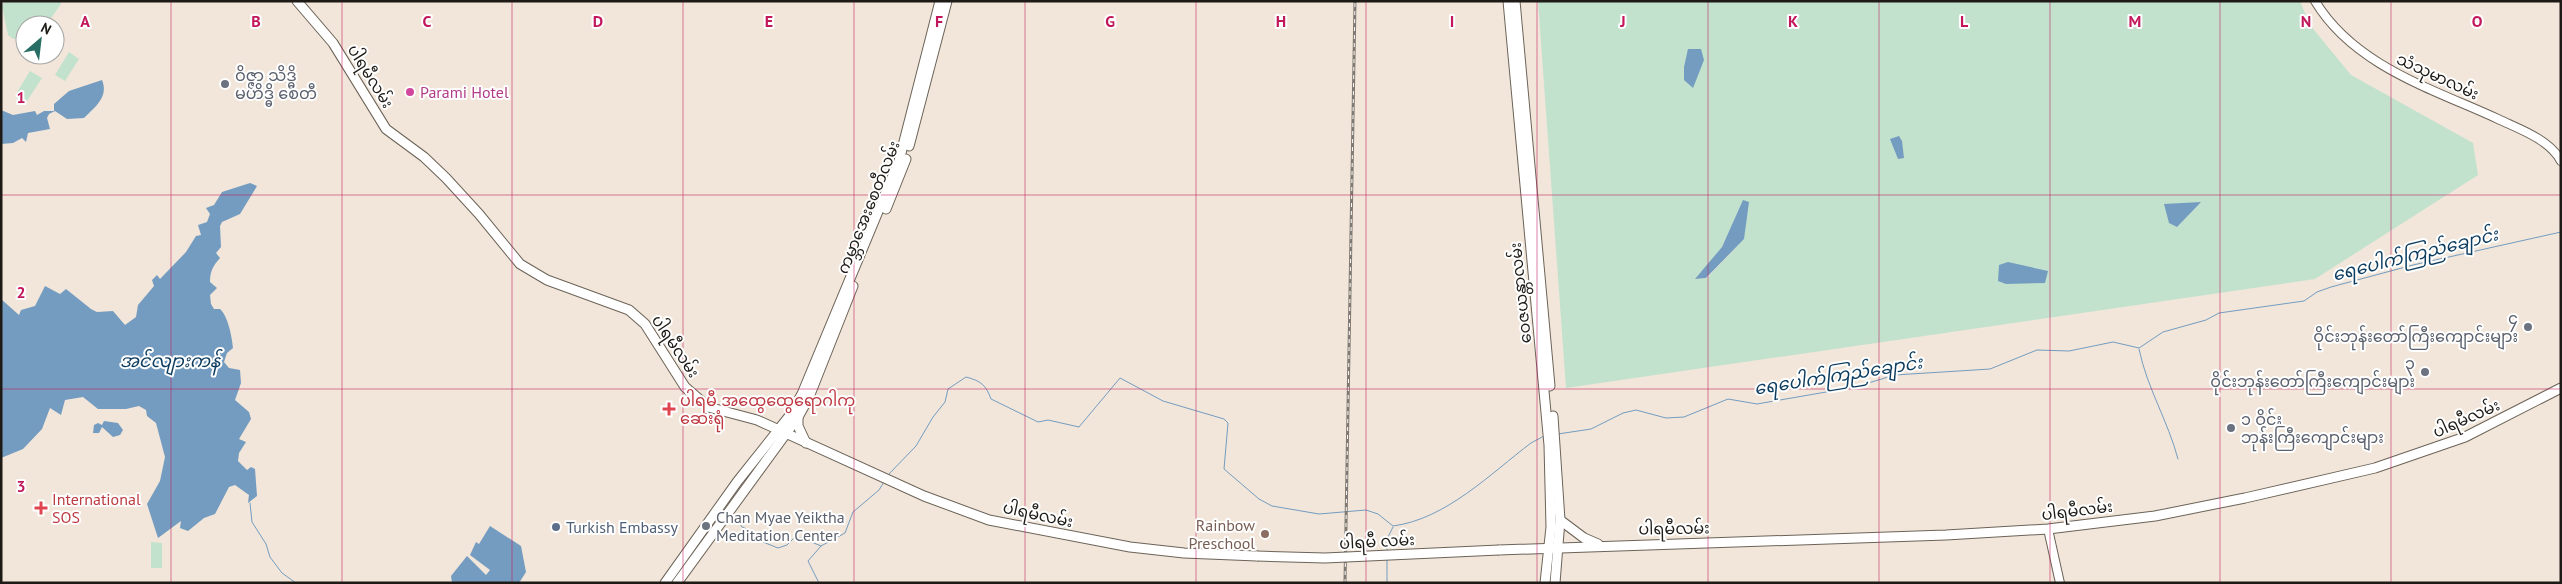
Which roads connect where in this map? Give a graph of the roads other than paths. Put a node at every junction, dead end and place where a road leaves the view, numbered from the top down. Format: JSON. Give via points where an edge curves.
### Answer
{"nodes":[{"id":1,"x":297,"y":1,"type":"edge"},
{"id":2,"x":940,"y":1,"type":"edge"},
{"id":3,"x":947,"y":1,"type":"edge"},
{"id":4,"x":1508,"y":1,"type":"edge"},
{"id":5,"x":1515,"y":1,"type":"edge"},
{"id":6,"x":2315,"y":1,"type":"edge"},
{"id":7,"x":919,"y":97,"type":"junction"},
{"id":8,"x":2561,"y":161,"type":"edge"},
{"id":9,"x":2561,"y":388,"type":"edge"},
{"id":10,"x":794,"y":416,"type":"junction"},
{"id":11,"x":758,"y":420,"type":"junction"},
{"id":12,"x":1550,"y":426,"type":"junction"},
{"id":13,"x":782,"y":431,"type":"junction"},
{"id":14,"x":767,"y":442,"type":"junction"},
{"id":15,"x":806,"y":443,"type":"junction"},
{"id":16,"x":774,"y":449,"type":"junction"},
{"id":17,"x":737,"y":482,"type":"junction"},
{"id":18,"x":745,"y":489,"type":"junction"},
{"id":19,"x":1556,"y":520,"type":"junction"},
{"id":20,"x":2048,"y":529,"type":"junction"},
{"id":21,"x":1600,"y":545,"type":"junction"},
{"id":22,"x":1554,"y":547,"type":"junction"},
{"id":23,"x":1576,"y":547,"type":"junction"},
{"id":24,"x":1534,"y":548,"type":"junction"},
{"id":25,"x":1257,"y":556,"type":"joint"},
{"id":26,"x":1552,"y":565,"type":"junction"},
{"id":27,"x":665,"y":583,"type":"edge"},
{"id":28,"x":677,"y":583,"type":"edge"},
{"id":29,"x":1545,"y":583,"type":"edge"},
{"id":30,"x":1555,"y":583,"type":"edge"},
{"id":31,"x":2060,"y":583,"type":"edge"}],
"edges":[{"from":1,"to":11,"type":"main road","name":"ပါရမီလမ်း","via":[[344,59],[386,129],[446,178],[520,264],[547,280],[629,310],[645,324],[696,398],[708,407]]},
{"from":2,"to":7,"type":"main road","name":"ကမ္ဘာအေးစေတီလမ်း"},
{"from":3,"to":7,"type":"main road","name":"ကမ္ဘာအေးစေတီလမ်း"},
{"from":4,"to":12,"type":"main road","name":"ဝေဇယန္တာလမ်း"},
{"from":5,"to":12,"type":"main road","name":"ဝေဇယန္တာလမ်း"},
{"from":6,"to":8,"type":"main road","name":"သံသုမာလမ်း","via":[[2340,34],[2374,60],[2531,135]]},
{"from":7,"to":10,"type":"main road","name":"ကမ္ဘာအေးစေတီလမ်း","via":[[901,174],[828,338],[809,397]]},
{"from":9,"to":20,"type":"main road","name":"ပါရမီလမ်း","via":[[2465,437],[2375,468],[2155,516]]},
{"from":10,"to":11,"type":"main road","via":[[776,422]]},
{"from":10,"to":13,"type":"main road","name":"ကမ္ဘာအေးစေတီလမ်း"},
{"from":10,"to":15,"type":"main road"},
{"from":11,"to":13,"type":"main road","name":"ပါရမီလမ်း"},
{"from":11,"to":14,"type":"main road","via":[[764,428]]},
{"from":12,"to":19,"type":"main road","name":"ဝေဇယန္တာလမ်း"},
{"from":13,"to":14,"type":"main road"},
{"from":13,"to":15,"type":"main road","name":"ပါရမီလမ်း"},
{"from":13,"to":16,"type":"main road"},
{"from":14,"to":17,"type":"main road"},
{"from":15,"to":16,"type":"main road","via":[[786,440]]},
{"from":15,"to":25,"type":"main road","name":"ပါရမီလမ်း","via":[[924,496],[989,520],[1130,547]]},
{"from":16,"to":18,"type":"main road"},
{"from":17,"to":18,"type":"main road"},
{"from":17,"to":27,"type":"main road"},
{"from":18,"to":28,"type":"main road"},
{"from":19,"to":21,"type":"main road"},
{"from":19,"to":22,"type":"main road","name":"ဝေဇယန္တာလမ်း"},
{"from":19,"to":24,"type":"main road"},
{"from":20,"to":21,"type":"main road","name":"ပါရမီလမ်း","via":[[1798,541]]},
{"from":20,"to":31,"type":"main road"},
{"from":21,"to":23,"type":"main road","name":"ပါရမီလမ်း"},
{"from":22,"to":23,"type":"main road"},
{"from":22,"to":24,"type":"main road"},
{"from":22,"to":26,"type":"main road","name":"ဝေဇယန္တာလမ်း"},
{"from":23,"to":26,"type":"main road"},
{"from":24,"to":25,"type":"main road","name":"ပါရမီ လမ်း","bridge":true,"via":[[1325,558]]},
{"from":24,"to":26,"type":"main road"},
{"from":26,"to":29,"type":"main road","name":"ဝေဇယန္တာလမ်း"},
{"from":26,"to":30,"type":"main road","name":"ဝေဇယန္တာလမ်း"}]}
